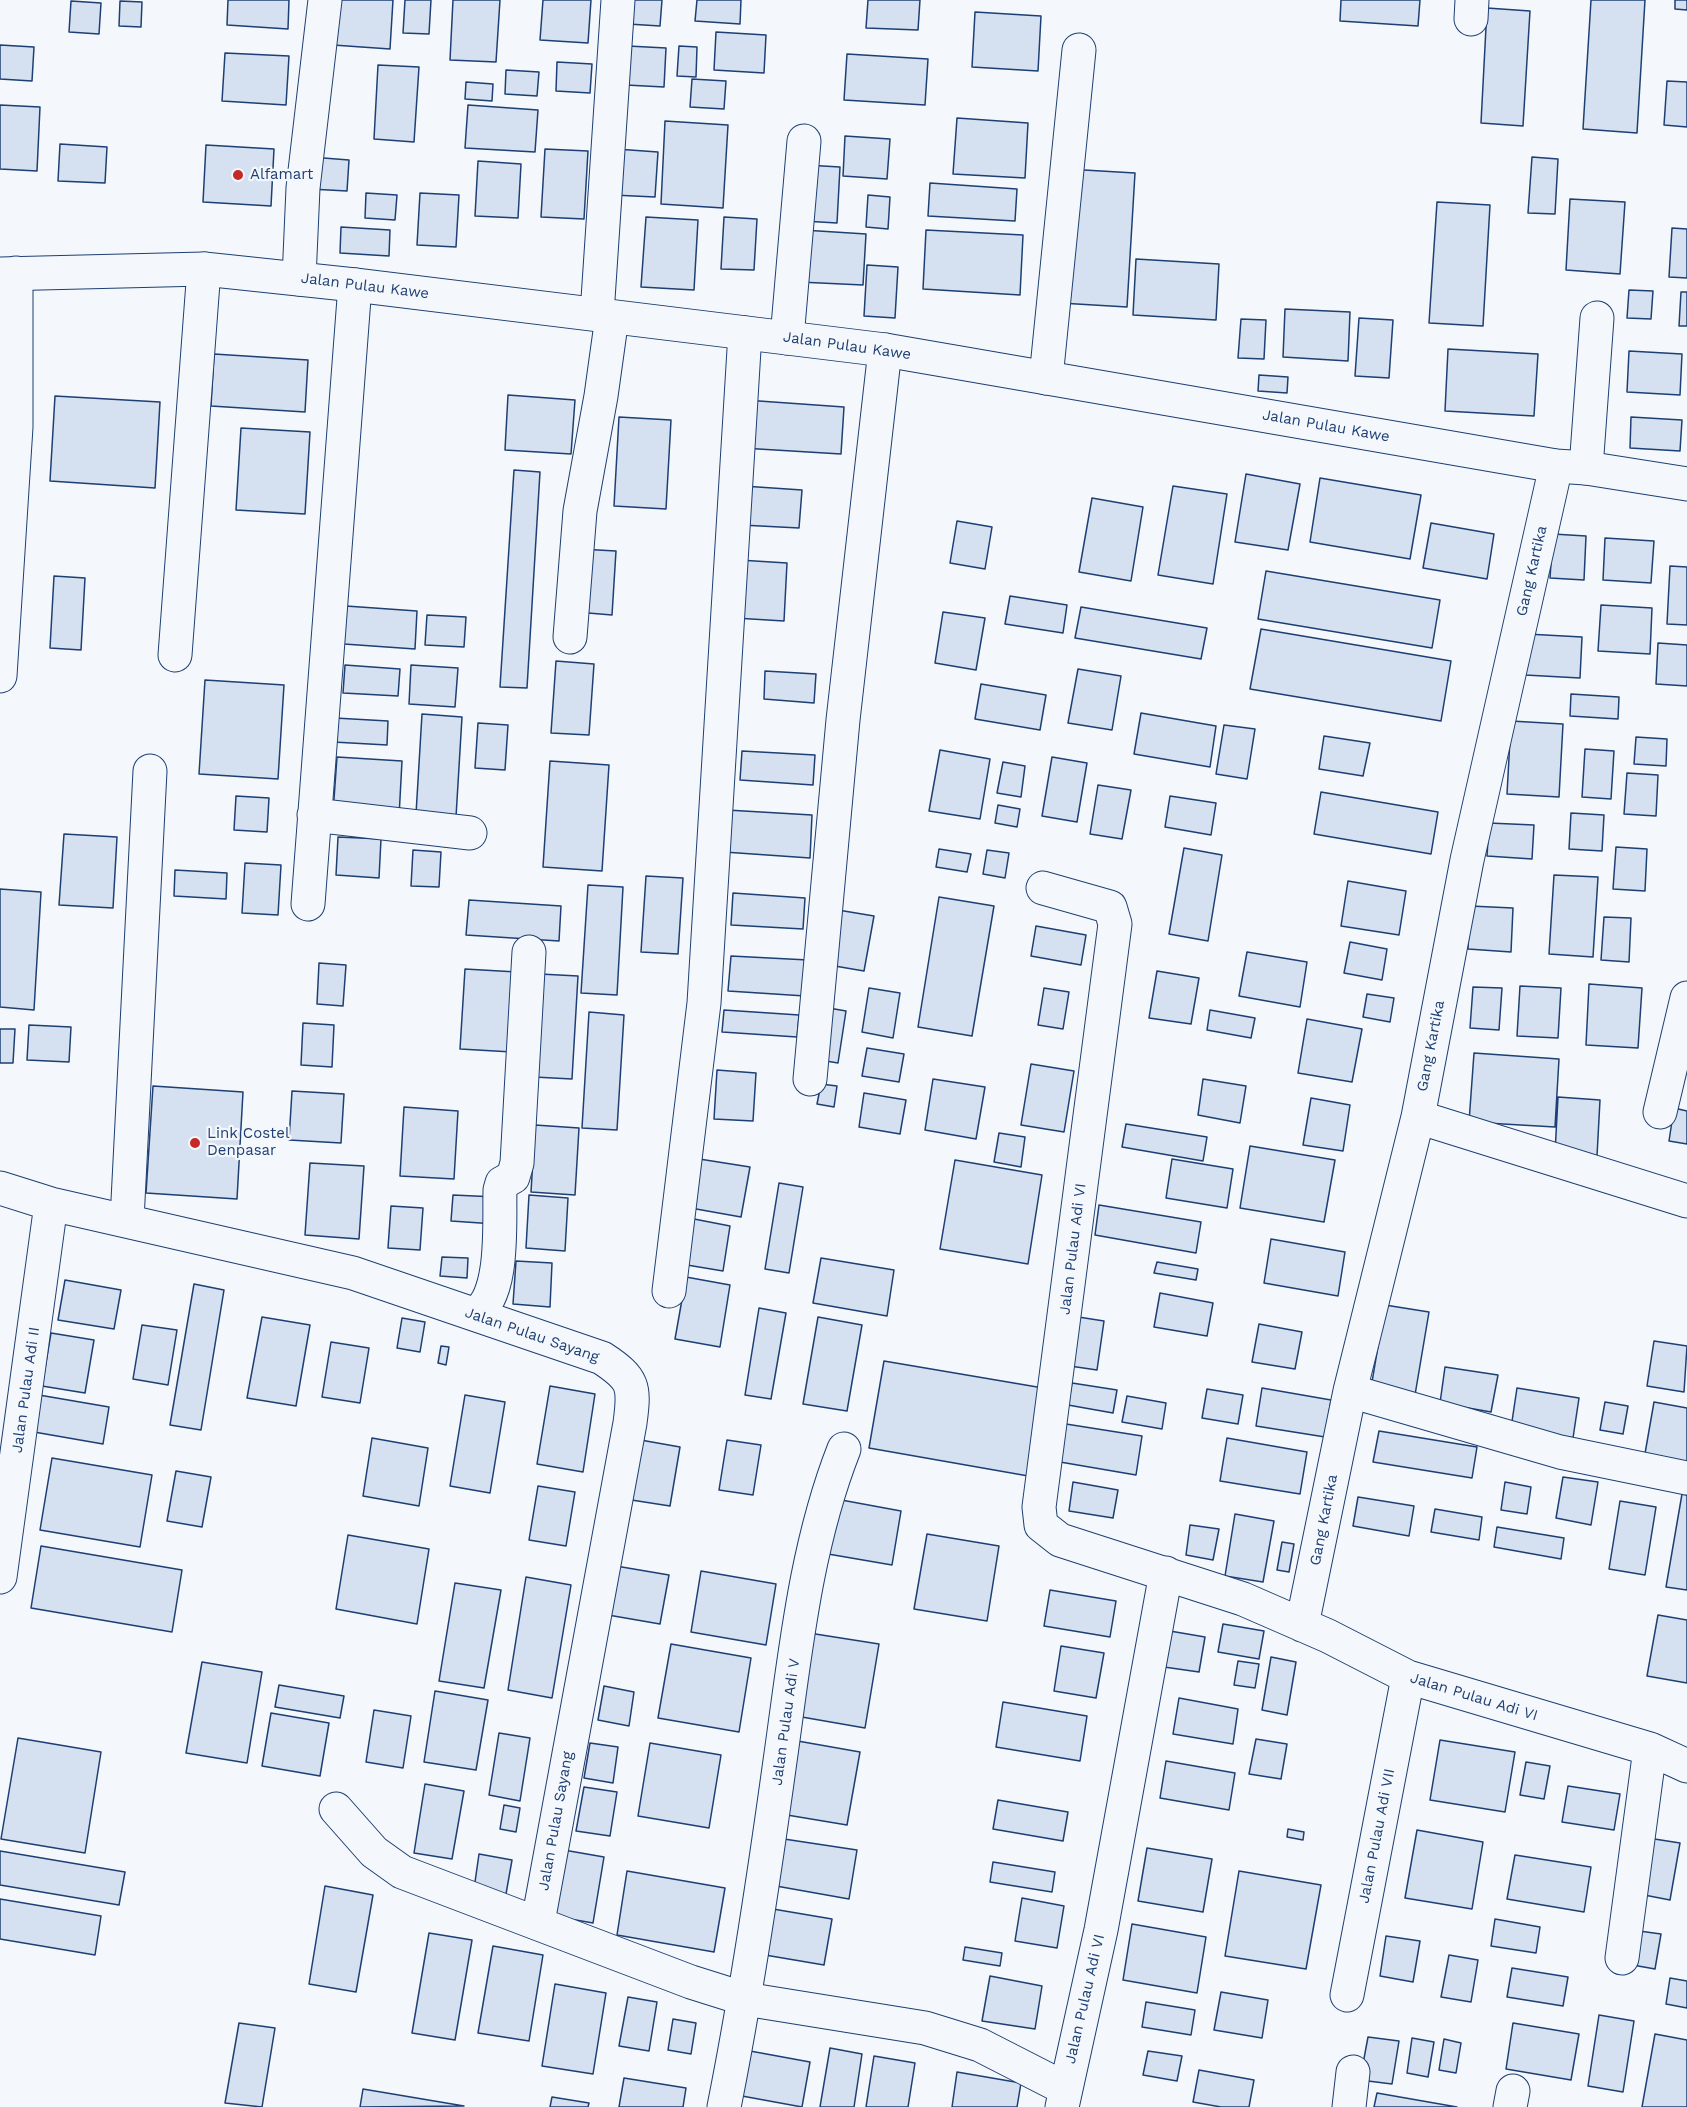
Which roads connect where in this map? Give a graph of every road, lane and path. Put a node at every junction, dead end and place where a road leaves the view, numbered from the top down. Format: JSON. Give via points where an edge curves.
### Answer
{"nodes":[{"id":1,"x":325,"y":0,"type":"edge"},
{"id":2,"x":618,"y":0,"type":"edge"},
{"id":3,"x":1079,"y":50,"type":"dead end"},
{"id":4,"x":804,"y":141,"type":"dead end"},
{"id":5,"x":204,"y":269,"type":"junction"},
{"id":6,"x":8,"y":274,"type":"edge"},
{"id":7,"x":299,"y":279,"type":"junction"},
{"id":8,"x":355,"y":285,"type":"junction"},
{"id":9,"x":605,"y":316,"type":"junction"},
{"id":10,"x":1597,"y":318,"type":"dead end"},
{"id":11,"x":745,"y":333,"type":"junction"},
{"id":12,"x":787,"y":338,"type":"junction"},
{"id":13,"x":885,"y":350,"type":"junction"},
{"id":14,"x":1046,"y":378,"type":"junction"},
{"id":15,"x":1571,"y":467,"type":"junction"},
{"id":16,"x":1687,"y":484,"type":"edge"},
{"id":17,"x":570,"y":637,"type":"dead end"},
{"id":18,"x":175,"y":656,"type":"dead end"},
{"id":19,"x":0,"y":676,"type":"edge"},
{"id":20,"x":150,"y":771,"type":"dead end"},
{"id":21,"x":314,"y":815,"type":"junction"},
{"id":22,"x":470,"y":833,"type":"dead end"},
{"id":23,"x":1043,"y":888,"type":"dead end"},
{"id":24,"x":308,"y":904,"type":"dead end"},
{"id":25,"x":529,"y":952,"type":"dead end"},
{"id":26,"x":1687,"y":998,"type":"edge"},
{"id":27,"x":810,"y":1078,"type":"dead end"},
{"id":28,"x":1660,"y":1112,"type":"dead end"},
{"id":29,"x":1418,"y":1117,"type":"junction"},
{"id":30,"x":0,"y":1188,"type":"edge"},
{"id":31,"x":1687,"y":1201,"type":"edge"},
{"id":32,"x":51,"y":1204,"type":"junction"},
{"id":33,"x":127,"y":1220,"type":"junction"},
{"id":34,"x":669,"y":1291,"type":"dead end"},
{"id":35,"x":475,"y":1314,"type":"junction"},
{"id":36,"x":1350,"y":1391,"type":"junction"},
{"id":37,"x":844,"y":1449,"type":"dead end"},
{"id":38,"x":1687,"y":1478,"type":"edge"},
{"id":39,"x":1166,"y":1573,"type":"junction"},
{"id":40,"x":0,"y":1577,"type":"edge"},
{"id":41,"x":1302,"y":1625,"type":"junction"},
{"id":42,"x":1408,"y":1677,"type":"junction"},
{"id":43,"x":1650,"y":1749,"type":"junction"},
{"id":44,"x":1687,"y":1766,"type":"edge"},
{"id":45,"x":336,"y":1809,"type":"dead end"},
{"id":46,"x":538,"y":1922,"type":"junction"},
{"id":47,"x":1622,"y":1958,"type":"dead end"},
{"id":48,"x":1347,"y":1995,"type":"dead end"},
{"id":49,"x":745,"y":1999,"type":"junction"},
{"id":50,"x":1353,"y":2072,"type":"dead end"},
{"id":51,"x":1064,"y":2098,"type":"edge"},
{"id":52,"x":724,"y":2107,"type":"edge"},
{"id":53,"x":1349,"y":2107,"type":"edge"}],
"edges":[{"from":1,"to":7,"type":"street","via":[[303,188]]},
{"from":2,"to":9,"type":"street"},
{"from":3,"to":14,"type":"street"},
{"from":4,"to":12,"type":"street"},
{"from":5,"to":6,"type":"street","name":"Jalan Pulau Kawe"},
{"from":5,"to":7,"type":"street","name":"Jalan Pulau Kawe"},
{"from":5,"to":18,"type":"street"},
{"from":6,"to":19,"type":"street","via":[[16,426]]},
{"from":7,"to":8,"type":"street","name":"Jalan Pulau Kawe"},
{"from":8,"to":9,"type":"street","name":"Jalan Pulau Kawe"},
{"from":8,"to":21,"type":"street"},
{"from":9,"to":11,"type":"street","name":"Jalan Pulau Kawe"},
{"from":9,"to":17,"type":"street","via":[[602,396],[580,511]]},
{"from":10,"to":15,"type":"street","name":"Gang Kartika"},
{"from":11,"to":12,"type":"street","name":"Jalan Pulau Kawe"},
{"from":11,"to":34,"type":"street","via":[[704,1003]]},
{"from":12,"to":13,"type":"street","name":"Jalan Pulau Kawe"},
{"from":13,"to":14,"type":"street","name":"Jalan Pulau Kawe"},
{"from":13,"to":27,"type":"street","via":[[843,720]]},
{"from":14,"to":15,"type":"street","name":"Jalan Pulau Kawe"},
{"from":15,"to":16,"type":"street","name":"Jalan Pulau Kawe"},
{"from":15,"to":29,"type":"street","name":"Gang Kartika","via":[[1467,860]]},
{"from":20,"to":33,"type":"street"},
{"from":21,"to":22,"type":"street"},
{"from":21,"to":24,"type":"street"},
{"from":23,"to":39,"type":"street","name":"Jalan Pulau Adi VI","via":[[1110,907],[1115,924],[1039,1517],[1048,1533],[1060,1540]]},
{"from":25,"to":35,"type":"street","via":[[517,1163],[513,1177],[502,1183],[500,1190],[494,1286],[485,1306]]},
{"from":26,"to":28,"type":"street"},
{"from":29,"to":31,"type":"street"},
{"from":29,"to":36,"type":"street","name":"Gang Kartika"},
{"from":30,"to":32,"type":"street","name":"Jalan Pulau Sayang"},
{"from":32,"to":33,"type":"street","name":"Jalan Pulau Sayang"},
{"from":32,"to":40,"type":"street","name":"Jalan Pulau Adi II"},
{"from":33,"to":35,"type":"street","name":"Jalan Pulau Sayang","via":[[353,1273]]},
{"from":35,"to":46,"type":"street","name":"Jalan Pulau Sayang","via":[[602,1358],[625,1373],[634,1391]]},
{"from":36,"to":38,"type":"street","via":[[1560,1452]]},
{"from":36,"to":41,"type":"street","name":"Gang Kartika"},
{"from":37,"to":49,"type":"street","name":"Jalan Pulau Adi V","via":[[824,1504],[806,1589]]},
{"from":39,"to":41,"type":"street","name":"Jalan Pulau Adi VI","via":[[1243,1599]]},
{"from":39,"to":51,"type":"street","name":"Jalan Pulau Adi VI","via":[[1101,1930]]},
{"from":41,"to":42,"type":"street","name":"Jalan Pulau Adi VI"},
{"from":42,"to":43,"type":"street","name":"Jalan Pulau Adi VI"},
{"from":42,"to":48,"type":"street","name":"Jalan Pulau Adi VII"},
{"from":43,"to":44,"type":"street","name":"Jalan Pulau Adi VI"},
{"from":43,"to":47,"type":"street"},
{"from":45,"to":46,"type":"street","via":[[374,1852],[402,1872]]},
{"from":46,"to":49,"type":"street"},
{"from":49,"to":51,"type":"street","via":[[925,2028],[980,2045]]},
{"from":49,"to":52,"type":"street","name":"Jalan Pulau Adi V"},
{"from":50,"to":53,"type":"street"}]}
